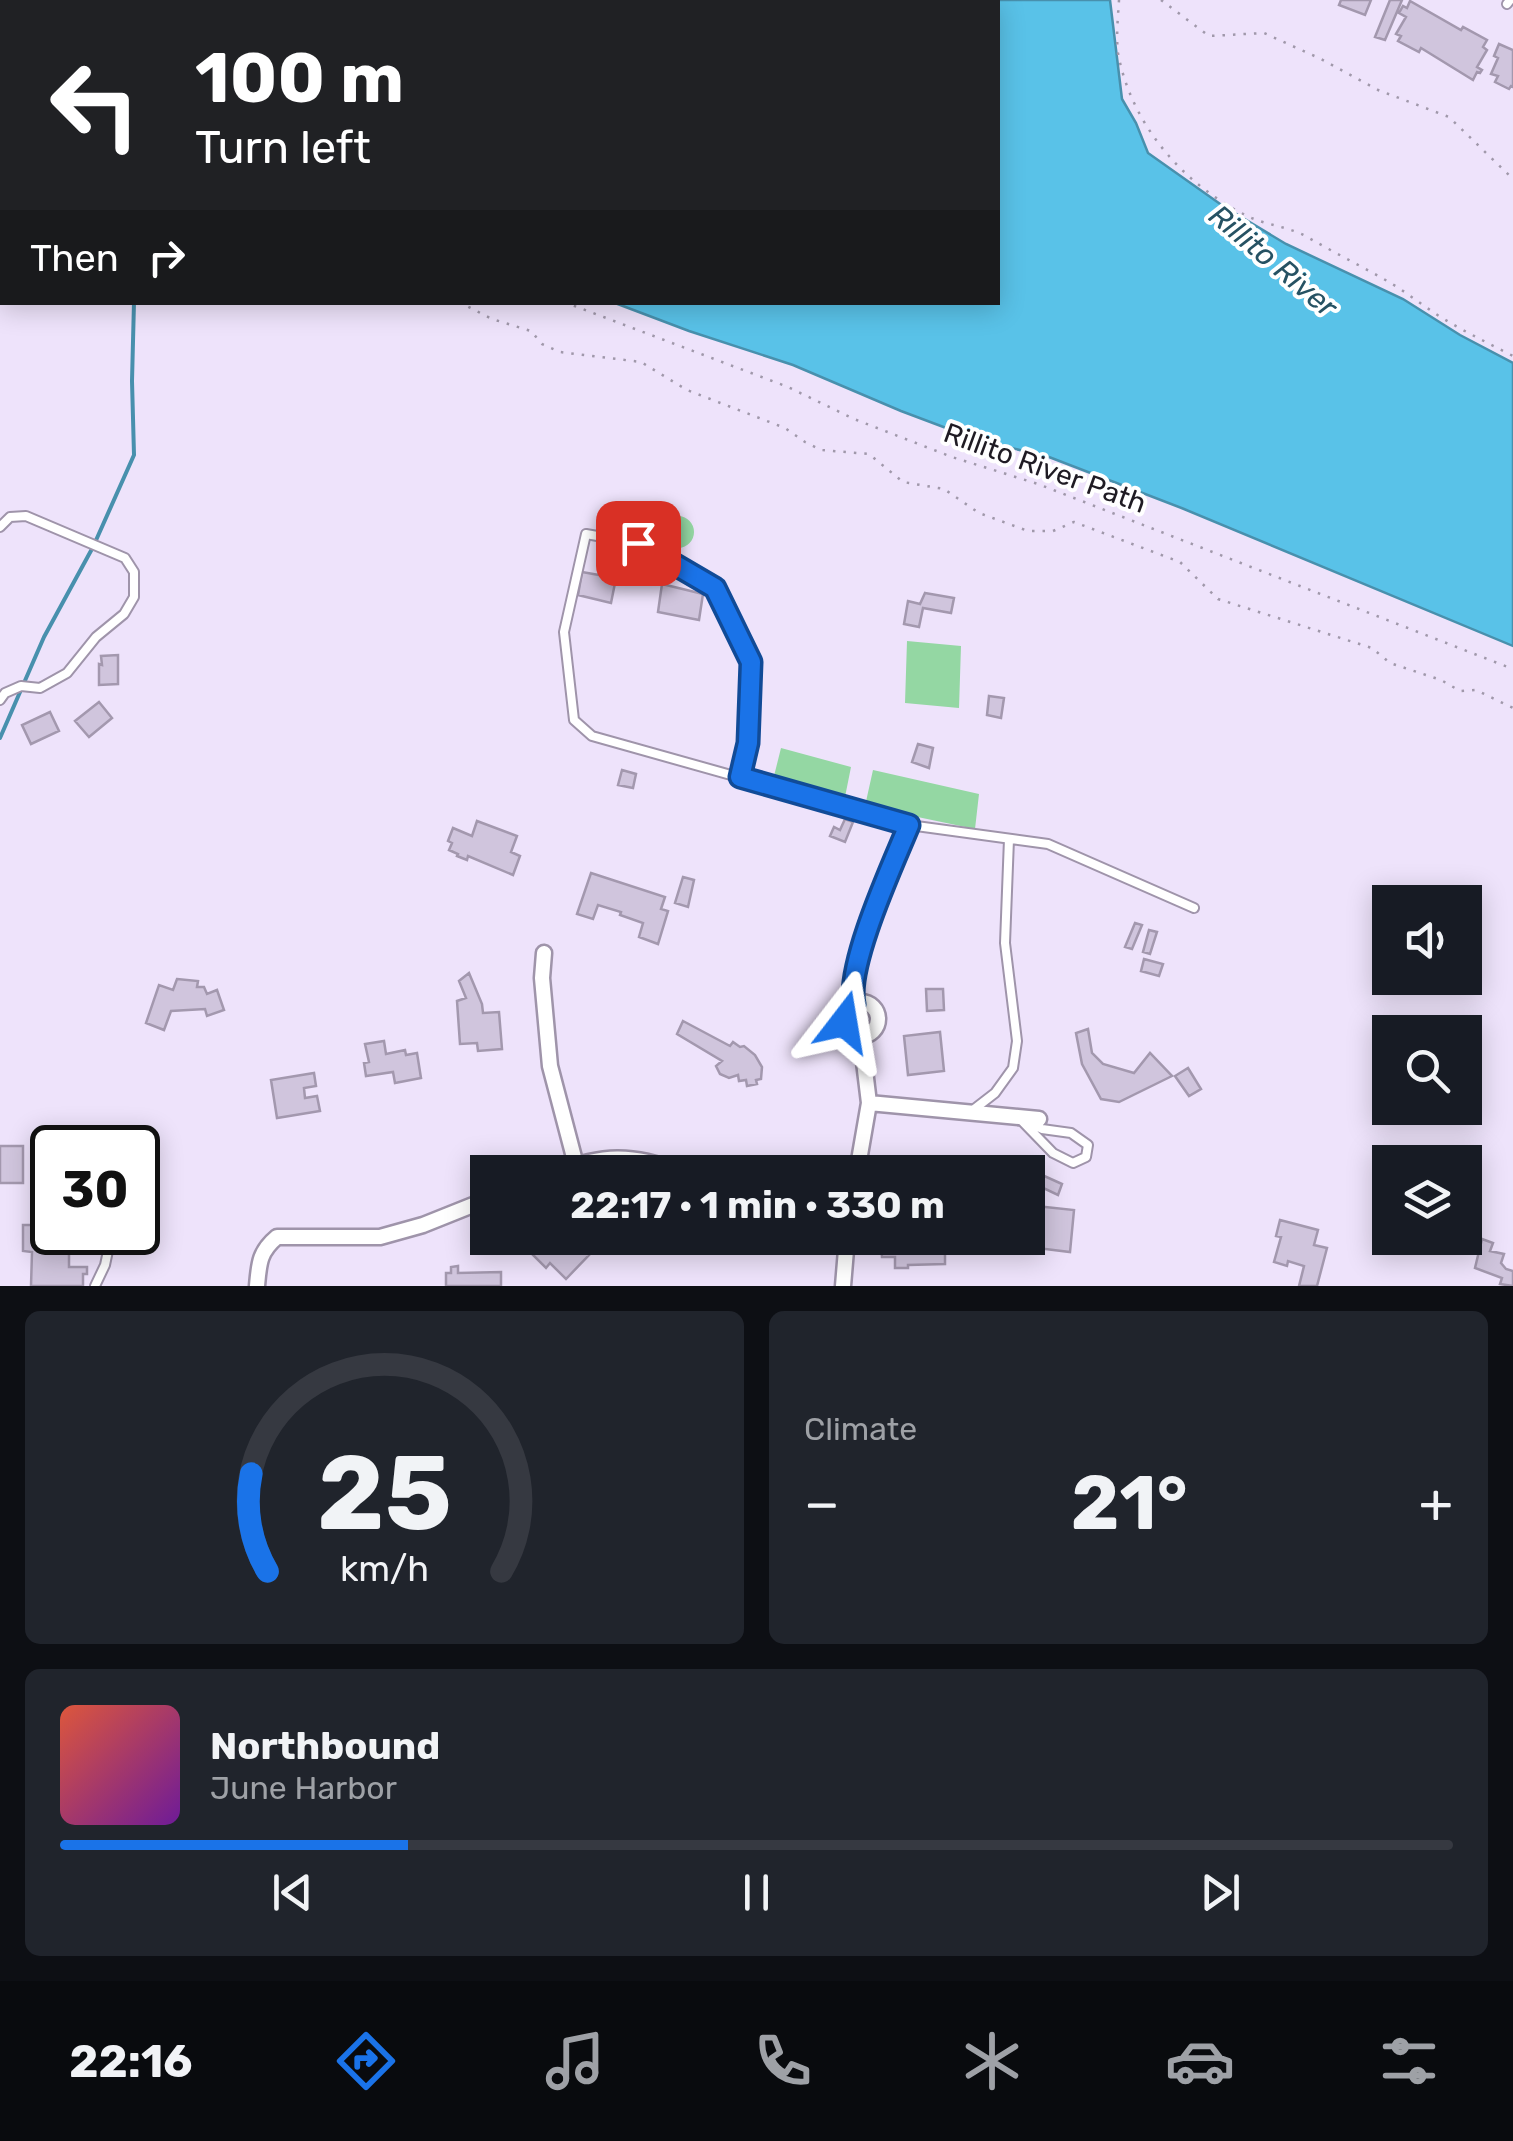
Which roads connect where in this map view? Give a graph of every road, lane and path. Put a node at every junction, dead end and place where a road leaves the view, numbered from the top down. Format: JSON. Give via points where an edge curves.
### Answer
{"nodes":[{"id":1,"x":1118,"y":0,"type":"edge"},
{"id":2,"x":1161,"y":0,"type":"edge"},
{"id":3,"x":1513,"y":179,"type":"edge"},
{"id":4,"x":465,"y":305,"type":"edge"},
{"id":5,"x":572,"y":305,"type":"edge"},
{"id":6,"x":1513,"y":356,"type":"edge"},
{"id":7,"x":0,"y":526,"type":"edge"},
{"id":8,"x":1513,"y":668,"type":"edge"},
{"id":9,"x":0,"y":700,"type":"edge"},
{"id":10,"x":1513,"y":708,"type":"edge"},
{"id":11,"x":740,"y":777,"type":"junction"},
{"id":12,"x":909,"y":825,"type":"junction"},
{"id":13,"x":1009,"y":839,"type":"junction"},
{"id":14,"x":1194,"y":908,"type":"dead end"},
{"id":15,"x":544,"y":952,"type":"dead end"},
{"id":16,"x":854,"y":1004,"type":"junction"},
{"id":17,"x":861,"y":1037,"type":"junction"},
{"id":18,"x":869,"y":1103,"type":"junction"},
{"id":19,"x":969,"y":1113,"type":"junction"},
{"id":20,"x":1018,"y":1118,"type":"junction"},
{"id":21,"x":1039,"y":1119,"type":"dead end"},
{"id":22,"x":573,"y":1155,"type":"edge"},
{"id":23,"x":860,"y":1155,"type":"edge"},
{"id":24,"x":470,"y":1206,"type":"edge"},
{"id":25,"x":107,"y":1255,"type":"edge"},
{"id":26,"x":845,"y":1255,"type":"edge"},
{"id":27,"x":95,"y":1286,"type":"edge"},
{"id":28,"x":257,"y":1286,"type":"edge"},
{"id":29,"x":844,"y":1286,"type":"edge"}],
"edges":[{"from":1,"to":6,"type":"path","via":[[1118,50],[1128,88],[1174,164],[1241,213],[1307,237]]},
{"from":2,"to":3,"type":"path","via":[[1209,36],[1264,33],[1449,117]]},
{"from":4,"to":10,"type":"path","via":[[531,332],[560,352],[641,362],[821,450],[869,454],[903,482],[944,489],[978,513],[1028,532],[1074,522],[1180,562],[1218,599],[1372,648],[1390,664]]},
{"from":5,"to":8,"type":"path","name":"Rillito River Path","via":[[952,457],[1038,484]]},
{"from":7,"to":9,"type":"lane","via":[[26,516],[104,547],[134,572],[134,596],[124,614],[67,674],[40,688],[5,692]]},
{"from":11,"to":11,"type":"lane","via":[[751,662],[715,588],[638,543],[586,534],[564,632],[574,720],[592,736]]},
{"from":11,"to":12,"type":"lane"},
{"from":12,"to":13,"type":"lane"},
{"from":12,"to":16,"type":"lane","via":[[868,926]]},
{"from":13,"to":14,"type":"lane","via":[[1048,844]]},
{"from":13,"to":19,"type":"lane","via":[[1004,943],[1017,1041],[1013,1068]]},
{"from":15,"to":22,"type":"street","via":[[550,1066]]},
{"from":16,"to":17,"type":"street","via":[[844,1022]]},
{"from":16,"to":17,"type":"street","via":[[871,1005],[878,1014],[875,1030]]},
{"from":17,"to":18,"type":"street"},
{"from":18,"to":19,"type":"street"},
{"from":18,"to":23,"type":"street"},
{"from":19,"to":20,"type":"street"},
{"from":20,"to":20,"type":"lane","via":[[1053,1152],[1073,1163],[1086,1157],[1088,1145],[1071,1133]]},
{"from":20,"to":21,"type":"street"},
{"from":24,"to":28,"type":"street","via":[[380,1237],[277,1237],[265,1246]]},
{"from":25,"to":27,"type":"lane"},
{"from":26,"to":29,"type":"street"}]}
